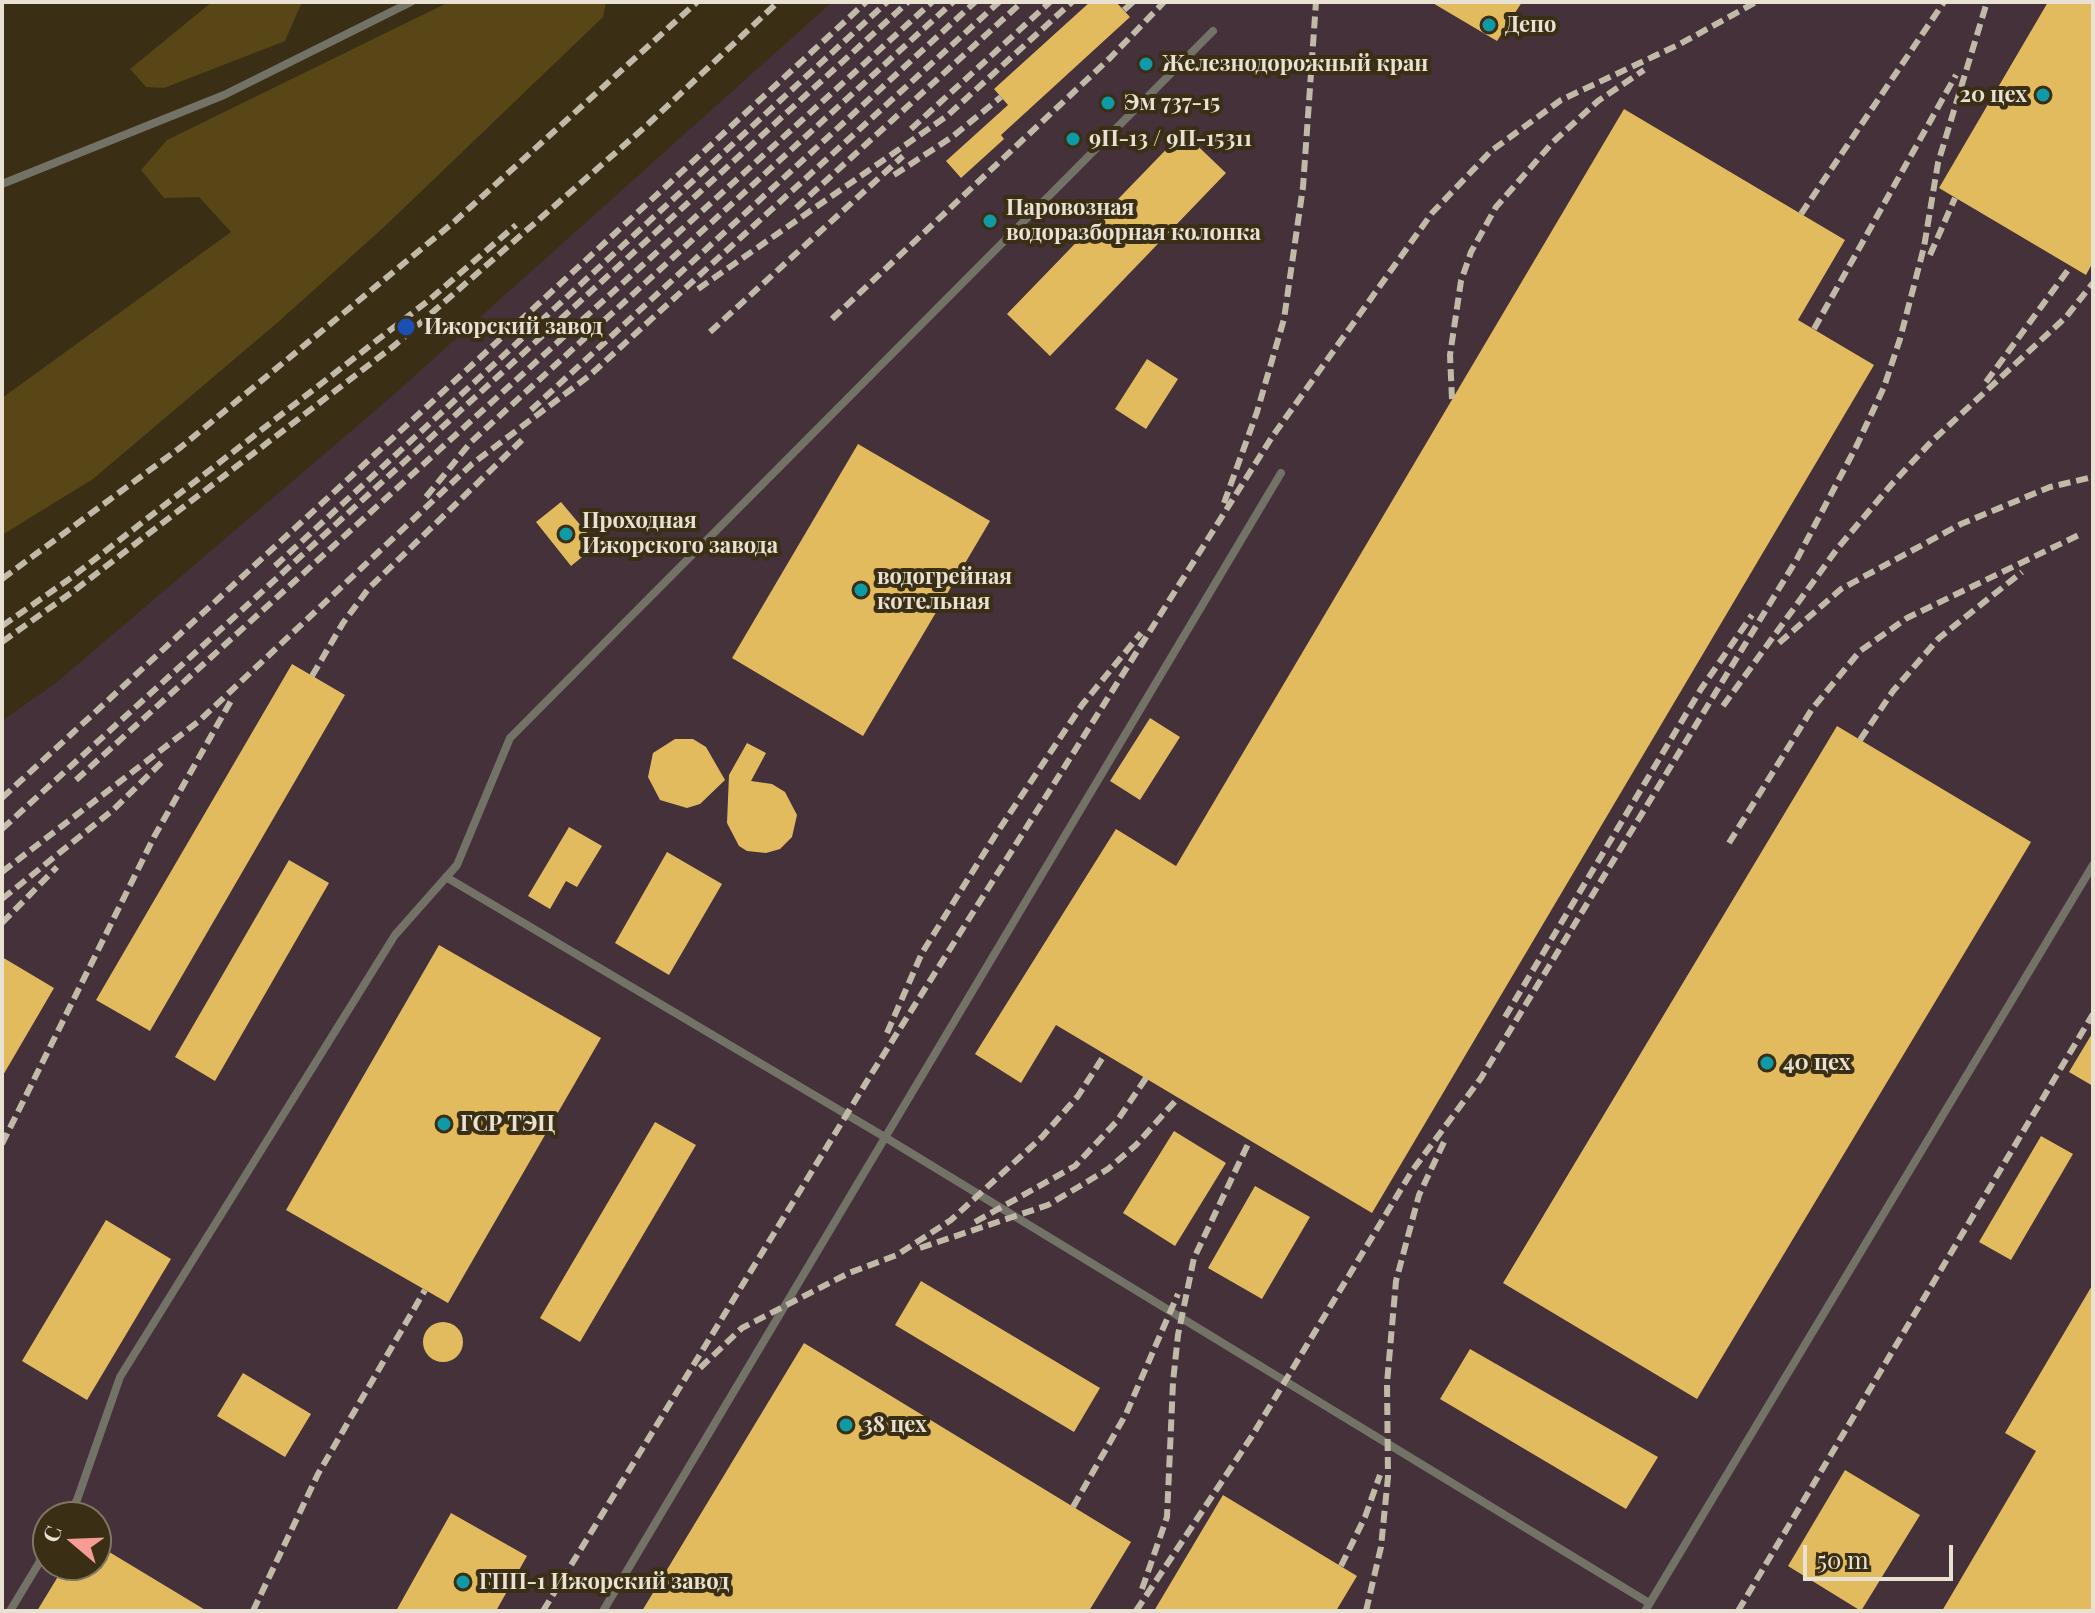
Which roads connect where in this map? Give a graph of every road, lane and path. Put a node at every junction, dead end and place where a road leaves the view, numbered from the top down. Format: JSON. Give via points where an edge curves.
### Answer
{"nodes":[{"id":1,"x":411,"y":2,"type":"edge"},
{"id":2,"x":1213,"y":31,"type":"dead end"},
{"id":3,"x":2,"y":184,"type":"edge"},
{"id":4,"x":1281,"y":473,"type":"dead end"},
{"id":5,"x":2093,"y":865,"type":"edge"},
{"id":6,"x":446,"y":877,"type":"junction"},
{"id":7,"x":883,"y":1136,"type":"junction"},
{"id":8,"x":76,"y":1501,"type":"edge"},
{"id":9,"x":32,"y":1575,"type":"edge"},
{"id":10,"x":1647,"y":1607,"type":"edge"},
{"id":11,"x":10,"y":1611,"type":"edge"},
{"id":12,"x":603,"y":1611,"type":"edge"}],
"edges":[{"from":1,"to":3,"type":"lane","via":[[224,95]]},
{"from":2,"to":6,"type":"lane","via":[[510,738],[457,865]]},
{"from":4,"to":7,"type":"lane"},
{"from":5,"to":10,"type":"lane"},
{"from":6,"to":7,"type":"lane"},
{"from":6,"to":8,"type":"lane","via":[[395,935],[120,1377]]},
{"from":7,"to":10,"type":"lane"},
{"from":7,"to":12,"type":"lane"},
{"from":9,"to":11,"type":"lane"}]}
